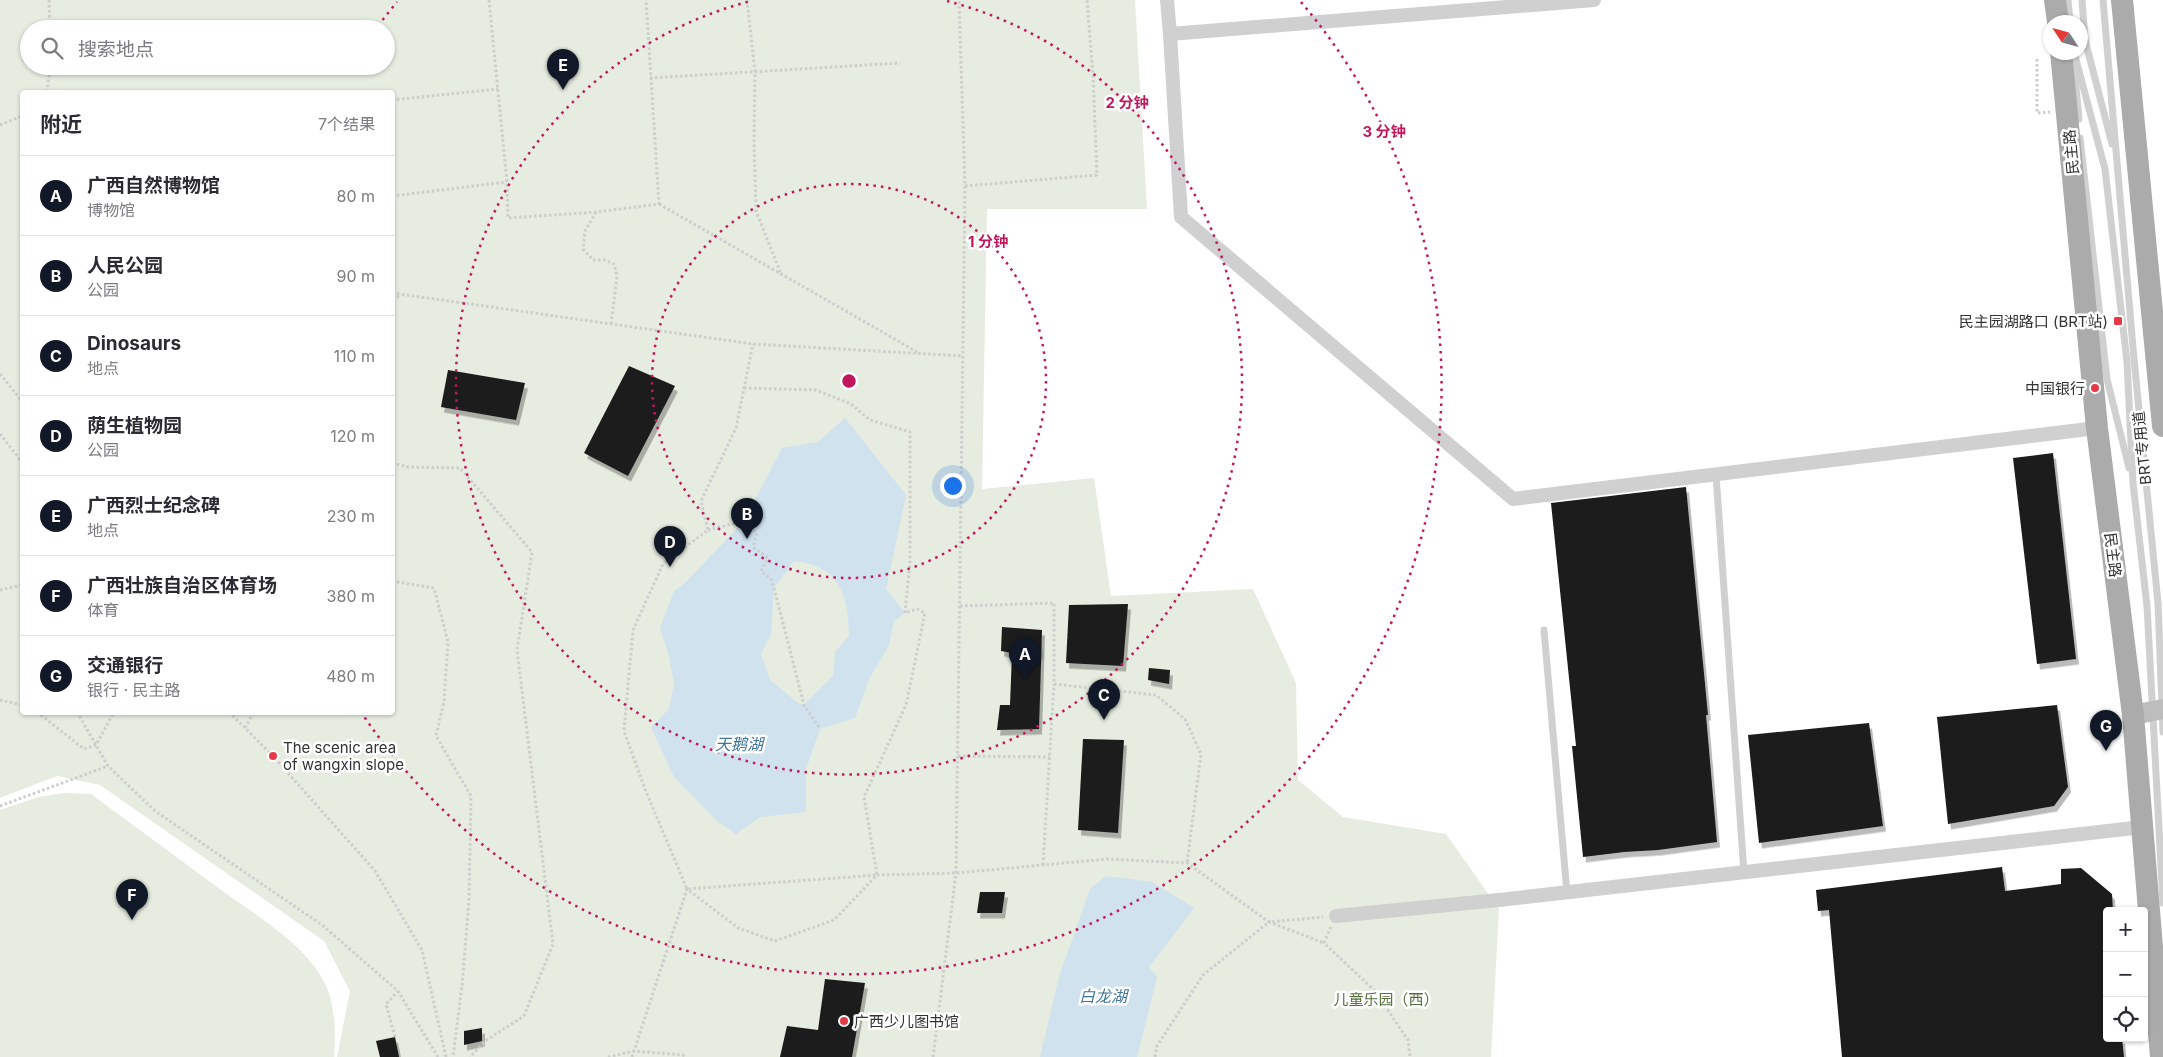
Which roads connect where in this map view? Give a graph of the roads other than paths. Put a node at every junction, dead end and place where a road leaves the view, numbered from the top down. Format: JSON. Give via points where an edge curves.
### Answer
{"nodes":[{"id":1,"x":1167,"y":0,"type":"edge"},
{"id":2,"x":1594,"y":0,"type":"edge"},
{"id":3,"x":2055,"y":0,"type":"edge"},
{"id":4,"x":2068,"y":0,"type":"edge"},
{"id":5,"x":2082,"y":0,"type":"edge"},
{"id":6,"x":2103,"y":0,"type":"edge"},
{"id":7,"x":2122,"y":0,"type":"edge"},
{"id":8,"x":2057,"y":15,"type":"edge"},
{"id":9,"x":2069,"y":15,"type":"edge"},
{"id":10,"x":1170,"y":34,"type":"junction"},
{"id":11,"x":2062,"y":60,"type":"edge"},
{"id":12,"x":2075,"y":60,"type":"edge"},
{"id":13,"x":2076,"y":60,"type":"edge"},
{"id":14,"x":2079,"y":124,"type":"dead end"},
{"id":15,"x":2080,"y":134,"type":"dead end"},
{"id":16,"x":2117,"y":164,"type":"junction"},
{"id":17,"x":2163,"y":426,"type":"edge"},
{"id":18,"x":2097,"y":428,"type":"junction"},
{"id":19,"x":1716,"y":475,"type":"junction"},
{"id":20,"x":2133,"y":483,"type":"junction"},
{"id":21,"x":1544,"y":630,"type":"dead end"},
{"id":22,"x":2152,"y":711,"type":"edge"},
{"id":23,"x":2163,"y":732,"type":"edge"},
{"id":24,"x":2143,"y":827,"type":"junction"},
{"id":25,"x":1744,"y":873,"type":"junction"},
{"id":26,"x":1567,"y":893,"type":"junction"},
{"id":27,"x":2163,"y":903,"type":"edge"},
{"id":28,"x":1336,"y":916,"type":"road end"},
{"id":29,"x":2161,"y":1057,"type":"edge"}],
"edges":[{"from":1,"to":10,"type":"street"},
{"from":2,"to":10,"type":"street"},
{"from":3,"to":8,"type":"main road"},
{"from":4,"to":9,"type":"lane"},
{"from":5,"to":16,"type":"lane","name":"BRT专用道","via":[[2085,40]]},
{"from":6,"to":16,"type":"lane","name":"BRT专用道"},
{"from":7,"to":17,"type":"main road"},
{"from":10,"to":19,"type":"street","via":[[1181,217],[1513,499]]},
{"from":11,"to":18,"type":"main road","name":"民主路"},
{"from":12,"to":14,"type":"lane","name":"BRT专用道"},
{"from":13,"to":20,"type":"lane","name":"BRT专用道","via":[[2104,170],[2127,362]]},
{"from":15,"to":20,"type":"lane","name":"BRT专用道","via":[[2107,379]]},
{"from":16,"to":22,"type":"lane","name":"BRT专用道","via":[[2158,603]]},
{"from":18,"to":19,"type":"street"},
{"from":18,"to":22,"type":"main road","name":"民主路"},
{"from":19,"to":25,"type":"lane"},
{"from":20,"to":22,"type":"lane","name":"BRT专用道","via":[[2147,606]]},
{"from":21,"to":26,"type":"lane"},
{"from":22,"to":23,"type":"lane","name":"BRT专用道"},
{"from":22,"to":24,"type":"main road","name":"民主路"},
{"from":22,"to":27,"type":"lane","name":"BRT专用道"},
{"from":24,"to":25,"type":"street"},
{"from":24,"to":29,"type":"main road","name":"民主路"},
{"from":25,"to":26,"type":"street"},
{"from":26,"to":28,"type":"street"}]}
